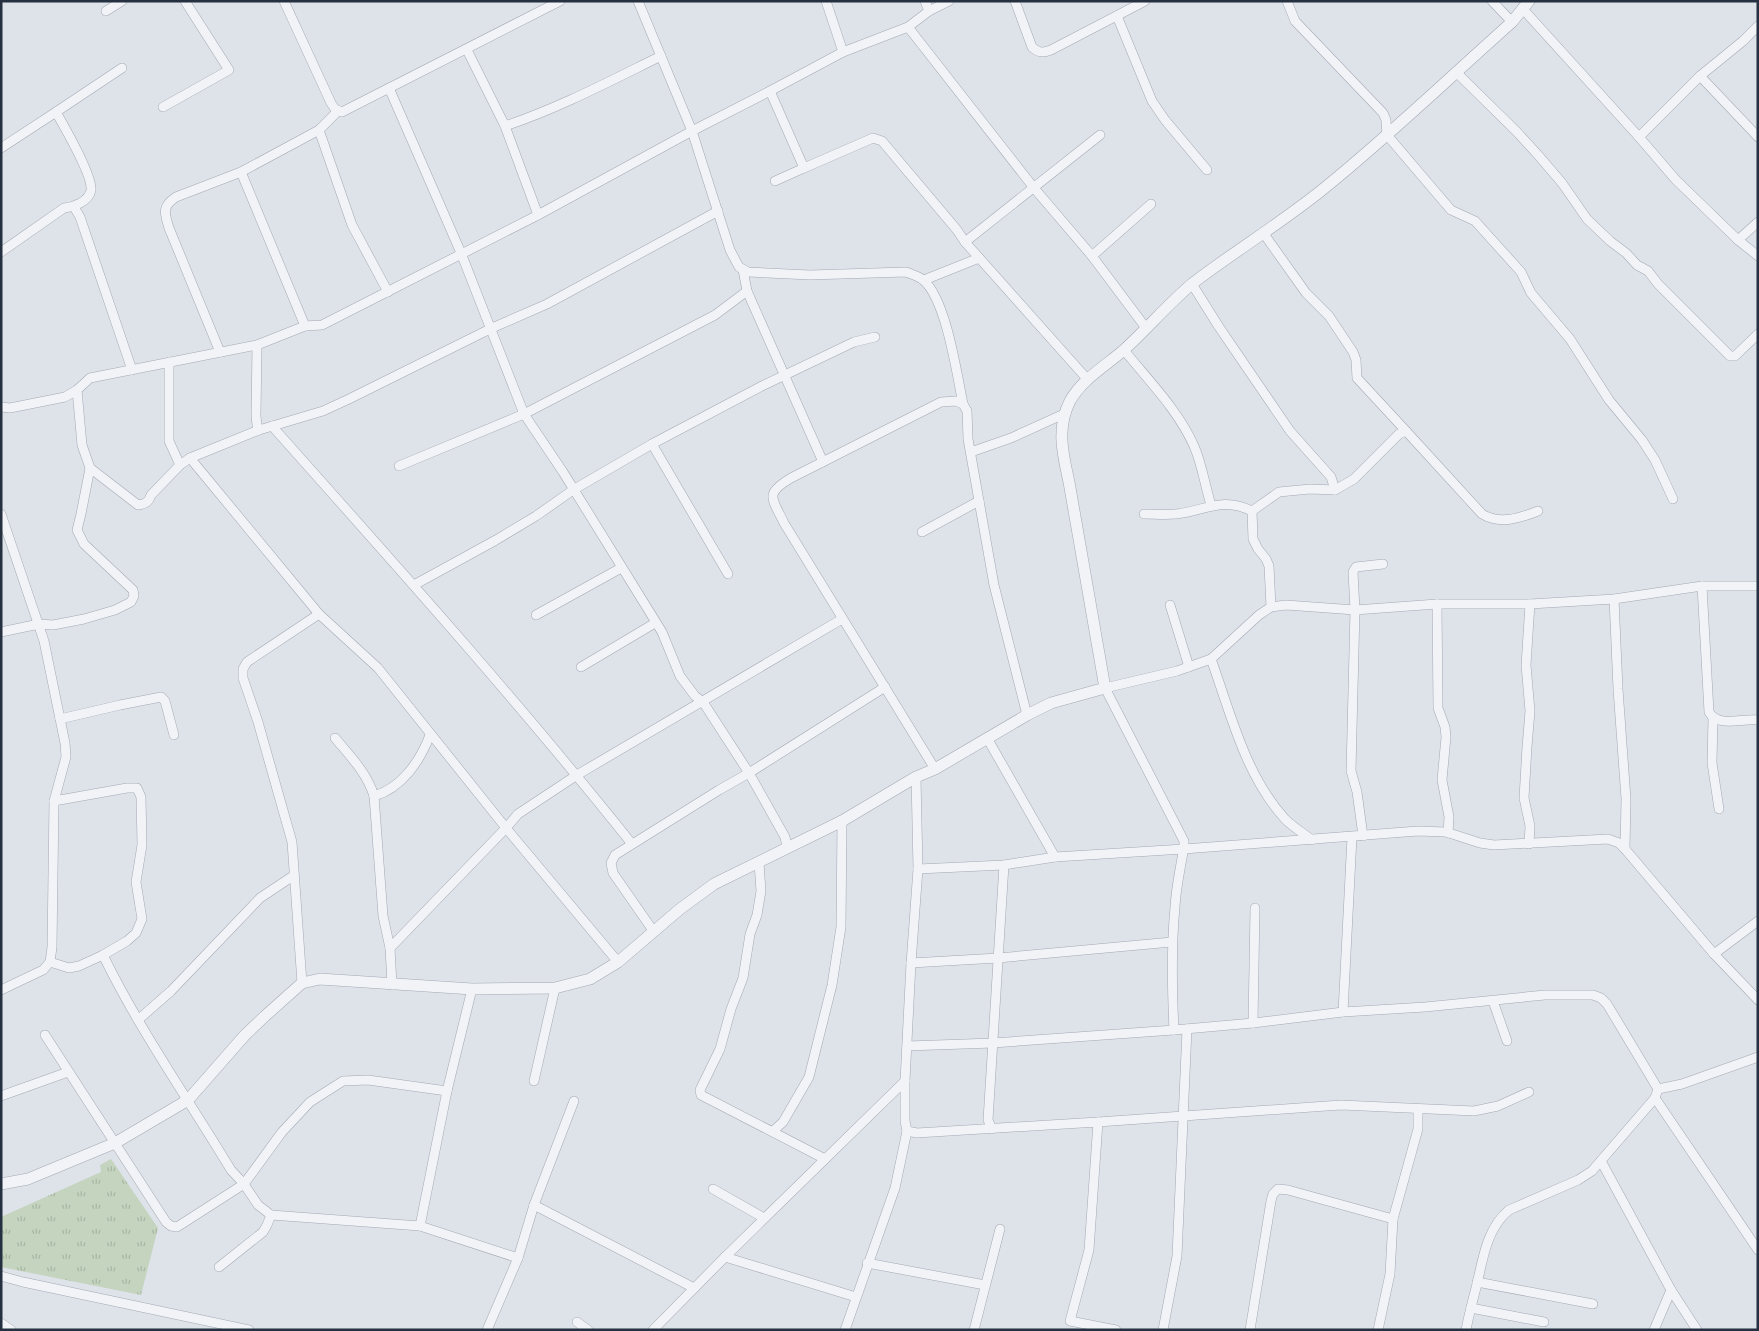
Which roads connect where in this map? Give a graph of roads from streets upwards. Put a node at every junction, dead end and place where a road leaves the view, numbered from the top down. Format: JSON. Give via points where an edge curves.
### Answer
{"nodes":[{"id":1,"x":122,"y":1,"type":"edge"},
{"id":2,"x":185,"y":1,"type":"edge"},
{"id":3,"x":284,"y":1,"type":"edge"},
{"id":4,"x":560,"y":1,"type":"edge"},
{"id":5,"x":638,"y":1,"type":"edge"},
{"id":6,"x":826,"y":1,"type":"edge"},
{"id":7,"x":925,"y":1,"type":"edge"},
{"id":8,"x":949,"y":1,"type":"edge"},
{"id":9,"x":1015,"y":1,"type":"edge"},
{"id":10,"x":1145,"y":1,"type":"edge"},
{"id":11,"x":1287,"y":1,"type":"edge"},
{"id":12,"x":1492,"y":1,"type":"edge"},
{"id":13,"x":1526,"y":5,"type":"edge"},
{"id":14,"x":929,"y":10,"type":"junction"},
{"id":15,"x":106,"y":11,"type":"dead end"},
{"id":16,"x":1117,"y":16,"type":"junction"},
{"id":17,"x":1512,"y":22,"type":"junction"},
{"id":18,"x":1758,"y":26,"type":"edge"},
{"id":19,"x":908,"y":27,"type":"junction"},
{"id":20,"x":467,"y":50,"type":"junction"},
{"id":21,"x":843,"y":52,"type":"junction"},
{"id":22,"x":661,"y":56,"type":"junction"},
{"id":23,"x":122,"y":68,"type":"dead end"},
{"id":24,"x":1456,"y":72,"type":"junction"},
{"id":25,"x":1700,"y":76,"type":"junction"},
{"id":26,"x":389,"y":88,"type":"junction"},
{"id":27,"x":770,"y":92,"type":"junction"},
{"id":28,"x":163,"y":108,"type":"dead end"},
{"id":29,"x":56,"y":112,"type":"junction"},
{"id":30,"x":338,"y":112,"type":"junction"},
{"id":31,"x":505,"y":126,"type":"junction"},
{"id":32,"x":318,"y":130,"type":"junction"},
{"id":33,"x":692,"y":130,"type":"junction"},
{"id":34,"x":1100,"y":135,"type":"dead end"},
{"id":35,"x":1387,"y":135,"type":"junction"},
{"id":36,"x":1639,"y":137,"type":"junction"},
{"id":37,"x":1758,"y":137,"type":"edge"},
{"id":38,"x":1,"y":148,"type":"edge"},
{"id":39,"x":804,"y":168,"type":"junction"},
{"id":40,"x":1207,"y":170,"type":"dead end"},
{"id":41,"x":241,"y":172,"type":"junction"},
{"id":42,"x":775,"y":181,"type":"dead end"},
{"id":43,"x":1034,"y":188,"type":"junction"},
{"id":44,"x":1151,"y":204,"type":"dead end"},
{"id":45,"x":74,"y":207,"type":"junction"},
{"id":46,"x":718,"y":211,"type":"junction"},
{"id":47,"x":538,"y":215,"type":"junction"},
{"id":48,"x":1758,"y":222,"type":"edge"},
{"id":49,"x":1264,"y":234,"type":"junction"},
{"id":50,"x":1738,"y":240,"type":"junction"},
{"id":51,"x":965,"y":242,"type":"junction"},
{"id":52,"x":1,"y":252,"type":"edge"},
{"id":53,"x":462,"y":253,"type":"junction"},
{"id":54,"x":1092,"y":256,"type":"junction"},
{"id":55,"x":1758,"y":256,"type":"edge"},
{"id":56,"x":979,"y":258,"type":"junction"},
{"id":57,"x":743,"y":270,"type":"junction"},
{"id":58,"x":924,"y":280,"type":"junction"},
{"id":59,"x":1192,"y":284,"type":"junction"},
{"id":60,"x":747,"y":291,"type":"junction"},
{"id":61,"x":388,"y":292,"type":"junction"},
{"id":62,"x":305,"y":326,"type":"junction"},
{"id":63,"x":492,"y":328,"type":"junction"},
{"id":64,"x":1146,"y":328,"type":"junction"},
{"id":65,"x":1758,"y":334,"type":"edge"},
{"id":66,"x":875,"y":336,"type":"dead end"},
{"id":67,"x":257,"y":345,"type":"junction"},
{"id":68,"x":1124,"y":350,"type":"junction"},
{"id":69,"x":220,"y":352,"type":"junction"},
{"id":70,"x":169,"y":362,"type":"junction"},
{"id":71,"x":132,"y":370,"type":"junction"},
{"id":72,"x":786,"y":375,"type":"junction"},
{"id":73,"x":1088,"y":380,"type":"junction"},
{"id":74,"x":77,"y":390,"type":"junction"},
{"id":75,"x":962,"y":404,"type":"junction"},
{"id":76,"x":1,"y":407,"type":"edge"},
{"id":77,"x":1,"y":411,"type":"edge"},
{"id":78,"x":1066,"y":413,"type":"junction"},
{"id":79,"x":524,"y":414,"type":"junction"},
{"id":80,"x":272,"y":426,"type":"junction"},
{"id":81,"x":259,"y":430,"type":"junction"},
{"id":82,"x":1406,"y":431,"type":"junction"},
{"id":83,"x":652,"y":444,"type":"junction"},
{"id":84,"x":971,"y":452,"type":"junction"},
{"id":85,"x":190,"y":458,"type":"junction"},
{"id":86,"x":823,"y":462,"type":"junction"},
{"id":87,"x":180,"y":465,"type":"junction"},
{"id":88,"x":399,"y":466,"type":"dead end"},
{"id":89,"x":90,"y":468,"type":"junction"},
{"id":90,"x":573,"y":490,"type":"junction"},
{"id":91,"x":1336,"y":490,"type":"junction"},
{"id":92,"x":1673,"y":499,"type":"dead end"},
{"id":93,"x":980,"y":501,"type":"junction"},
{"id":94,"x":1211,"y":505,"type":"junction"},
{"id":95,"x":1538,"y":510,"type":"dead end"},
{"id":96,"x":1252,"y":511,"type":"junction"},
{"id":97,"x":1,"y":514,"type":"edge"},
{"id":98,"x":1144,"y":514,"type":"dead end"},
{"id":99,"x":922,"y":532,"type":"dead end"},
{"id":100,"x":1383,"y":564,"type":"dead end"},
{"id":101,"x":622,"y":568,"type":"junction"},
{"id":102,"x":728,"y":574,"type":"dead end"},
{"id":103,"x":414,"y":585,"type":"junction"},
{"id":104,"x":1702,"y":586,"type":"junction"},
{"id":105,"x":1758,"y":586,"type":"edge"},
{"id":106,"x":1614,"y":599,"type":"junction"},
{"id":107,"x":1437,"y":604,"type":"junction"},
{"id":108,"x":1530,"y":604,"type":"junction"},
{"id":109,"x":1170,"y":605,"type":"dead end"},
{"id":110,"x":1272,"y":607,"type":"junction"},
{"id":111,"x":1355,"y":610,"type":"junction"},
{"id":112,"x":319,"y":614,"type":"junction"},
{"id":113,"x":536,"y":615,"type":"dead end"},
{"id":114,"x":842,"y":619,"type":"junction"},
{"id":115,"x":655,"y":623,"type":"junction"},
{"id":116,"x":39,"y":624,"type":"junction"},
{"id":117,"x":1,"y":632,"type":"edge"},
{"id":118,"x":1211,"y":659,"type":"junction"},
{"id":119,"x":581,"y":667,"type":"dead end"},
{"id":120,"x":1189,"y":667,"type":"junction"},
{"id":121,"x":885,"y":687,"type":"junction"},
{"id":122,"x":1106,"y":688,"type":"junction"},
{"id":123,"x":704,"y":702,"type":"junction"},
{"id":124,"x":1027,"y":715,"type":"junction"},
{"id":125,"x":1712,"y":718,"type":"junction"},
{"id":126,"x":60,"y":719,"type":"junction"},
{"id":127,"x":1758,"y":720,"type":"edge"},
{"id":128,"x":430,"y":734,"type":"junction"},
{"id":129,"x":174,"y":735,"type":"dead end"},
{"id":130,"x":335,"y":738,"type":"dead end"},
{"id":131,"x":987,"y":738,"type":"junction"},
{"id":132,"x":935,"y":769,"type":"junction"},
{"id":133,"x":749,"y":774,"type":"junction"},
{"id":134,"x":577,"y":775,"type":"junction"},
{"id":135,"x":916,"y":777,"type":"junction"},
{"id":136,"x":374,"y":796,"type":"junction"},
{"id":137,"x":54,"y":801,"type":"junction"},
{"id":138,"x":1719,"y":809,"type":"dead end"},
{"id":139,"x":842,"y":821,"type":"junction"},
{"id":140,"x":506,"y":828,"type":"junction"},
{"id":141,"x":1447,"y":833,"type":"junction"},
{"id":142,"x":1363,"y":836,"type":"junction"},
{"id":143,"x":1352,"y":837,"type":"junction"},
{"id":144,"x":1312,"y":840,"type":"junction"},
{"id":145,"x":632,"y":844,"type":"junction"},
{"id":146,"x":1529,"y":844,"type":"junction"},
{"id":147,"x":787,"y":847,"type":"junction"},
{"id":148,"x":1184,"y":849,"type":"junction"},
{"id":149,"x":1625,"y":849,"type":"junction"},
{"id":150,"x":1055,"y":857,"type":"junction"},
{"id":151,"x":759,"y":863,"type":"junction"},
{"id":152,"x":1004,"y":865,"type":"junction"},
{"id":153,"x":918,"y":868,"type":"junction"},
{"id":154,"x":293,"y":876,"type":"junction"},
{"id":155,"x":1254,"y":908,"type":"dead end"},
{"id":156,"x":1758,"y":921,"type":"edge"},
{"id":157,"x":654,"y":932,"type":"junction"},
{"id":158,"x":1172,"y":942,"type":"junction"},
{"id":159,"x":390,"y":948,"type":"junction"},
{"id":160,"x":1714,"y":954,"type":"junction"},
{"id":161,"x":103,"y":955,"type":"junction"},
{"id":162,"x":998,"y":958,"type":"junction"},
{"id":163,"x":50,"y":962,"type":"junction"},
{"id":164,"x":618,"y":962,"type":"junction"},
{"id":165,"x":911,"y":963,"type":"junction"},
{"id":166,"x":302,"y":983,"type":"junction"},
{"id":167,"x":392,"y":985,"type":"junction"},
{"id":168,"x":555,"y":988,"type":"junction"},
{"id":169,"x":1,"y":990,"type":"edge"},
{"id":170,"x":472,"y":990,"type":"junction"},
{"id":171,"x":1758,"y":1000,"type":"edge"},
{"id":172,"x":1493,"y":1001,"type":"junction"},
{"id":173,"x":1343,"y":1012,"type":"junction"},
{"id":174,"x":138,"y":1020,"type":"junction"},
{"id":175,"x":1253,"y":1024,"type":"junction"},
{"id":176,"x":1187,"y":1029,"type":"junction"},
{"id":177,"x":1174,"y":1030,"type":"junction"},
{"id":178,"x":44,"y":1035,"type":"dead end"},
{"id":179,"x":1507,"y":1041,"type":"dead end"},
{"id":180,"x":993,"y":1043,"type":"junction"},
{"id":181,"x":907,"y":1046,"type":"junction"},
{"id":182,"x":1758,"y":1057,"type":"edge"},
{"id":183,"x":68,"y":1072,"type":"junction"},
{"id":184,"x":534,"y":1081,"type":"dead end"},
{"id":185,"x":905,"y":1081,"type":"junction"},
{"id":186,"x":447,"y":1091,"type":"junction"},
{"id":187,"x":1529,"y":1092,"type":"dead end"},
{"id":188,"x":1657,"y":1094,"type":"junction"},
{"id":189,"x":1,"y":1096,"type":"edge"},
{"id":190,"x":188,"y":1100,"type":"junction"},
{"id":191,"x":574,"y":1101,"type":"dead end"},
{"id":192,"x":1418,"y":1109,"type":"junction"},
{"id":193,"x":1182,"y":1116,"type":"junction"},
{"id":194,"x":1098,"y":1122,"type":"junction"},
{"id":195,"x":992,"y":1129,"type":"junction"},
{"id":196,"x":773,"y":1131,"type":"junction"},
{"id":197,"x":907,"y":1131,"type":"junction"},
{"id":198,"x":115,"y":1143,"type":"junction"},
{"id":199,"x":825,"y":1159,"type":"junction"},
{"id":200,"x":1601,"y":1161,"type":"junction"},
{"id":201,"x":1,"y":1184,"type":"edge"},
{"id":202,"x":244,"y":1184,"type":"junction"},
{"id":203,"x":713,"y":1188,"type":"dead end"},
{"id":204,"x":534,"y":1205,"type":"junction"},
{"id":205,"x":271,"y":1215,"type":"junction"},
{"id":206,"x":764,"y":1218,"type":"junction"},
{"id":207,"x":1393,"y":1219,"type":"junction"},
{"id":208,"x":420,"y":1226,"type":"junction"},
{"id":209,"x":1000,"y":1228,"type":"dead end"},
{"id":210,"x":1758,"y":1250,"type":"edge"},
{"id":211,"x":725,"y":1256,"type":"junction"},
{"id":212,"x":518,"y":1258,"type":"junction"},
{"id":213,"x":867,"y":1262,"type":"junction"},
{"id":214,"x":219,"y":1267,"type":"dead end"},
{"id":215,"x":1,"y":1276,"type":"edge"},
{"id":216,"x":1477,"y":1282,"type":"junction"},
{"id":217,"x":985,"y":1285,"type":"junction"},
{"id":218,"x":694,"y":1288,"type":"junction"},
{"id":219,"x":1672,"y":1290,"type":"junction"},
{"id":220,"x":856,"y":1297,"type":"junction"},
{"id":221,"x":1593,"y":1304,"type":"dead end"},
{"id":222,"x":1470,"y":1308,"type":"junction"},
{"id":223,"x":577,"y":1322,"type":"dead end"},
{"id":224,"x":1544,"y":1322,"type":"dead end"},
{"id":225,"x":1,"y":1323,"type":"edge"},
{"id":226,"x":1069,"y":1325,"type":"edge"},
{"id":227,"x":11,"y":1330,"type":"edge"},
{"id":228,"x":250,"y":1330,"type":"edge"},
{"id":229,"x":488,"y":1330,"type":"edge"},
{"id":230,"x":588,"y":1330,"type":"edge"},
{"id":231,"x":653,"y":1330,"type":"edge"},
{"id":232,"x":845,"y":1330,"type":"edge"},
{"id":233,"x":974,"y":1330,"type":"edge"},
{"id":234,"x":1116,"y":1330,"type":"edge"},
{"id":235,"x":1163,"y":1330,"type":"edge"},
{"id":236,"x":1250,"y":1330,"type":"edge"},
{"id":237,"x":1378,"y":1330,"type":"edge"},
{"id":238,"x":1466,"y":1330,"type":"edge"},
{"id":239,"x":1654,"y":1330,"type":"edge"},
{"id":240,"x":1696,"y":1330,"type":"edge"}],
"edges":[{"from":1,"to":15,"type":"street"},
{"from":2,"to":28,"type":"street","via":[[229,70]]},
{"from":3,"to":30,"type":"street"},
{"from":4,"to":20,"type":"street"},
{"from":5,"to":22,"type":"street"},
{"from":6,"to":21,"type":"street"},
{"from":7,"to":14,"type":"street"},
{"from":8,"to":14,"type":"street"},
{"from":9,"to":16,"type":"street","via":[[1036,52],[1046,52]]},
{"from":10,"to":16,"type":"street"},
{"from":11,"to":35,"type":"street","via":[[1295,21],[1383,113]]},
{"from":12,"to":17,"type":"street"},
{"from":13,"to":17,"type":"street"},
{"from":13,"to":36,"type":"street"},
{"from":14,"to":19,"type":"street"},
{"from":16,"to":40,"type":"street","via":[[1152,101]]},
{"from":17,"to":24,"type":"street"},
{"from":18,"to":25,"type":"street"},
{"from":19,"to":21,"type":"street"},
{"from":19,"to":43,"type":"street"},
{"from":20,"to":26,"type":"street"},
{"from":20,"to":31,"type":"street"},
{"from":21,"to":27,"type":"street"},
{"from":22,"to":31,"type":"street","via":[[535,116]]},
{"from":22,"to":33,"type":"street"},
{"from":23,"to":29,"type":"street"},
{"from":24,"to":35,"type":"street"},
{"from":24,"to":65,"type":"street","via":[[1538,155],[1588,219],[1648,272],[1730,356],[1736,356]]},
{"from":25,"to":36,"type":"street"},
{"from":25,"to":37,"type":"street"},
{"from":26,"to":30,"type":"street"},
{"from":26,"to":53,"type":"street"},
{"from":27,"to":33,"type":"street"},
{"from":27,"to":39,"type":"street"},
{"from":29,"to":38,"type":"street"},
{"from":29,"to":45,"type":"street","via":[[88,177],[91,190],[88,197]]},
{"from":30,"to":32,"type":"street"},
{"from":31,"to":47,"type":"street"},
{"from":32,"to":41,"type":"street"},
{"from":32,"to":61,"type":"street","via":[[352,225]]},
{"from":33,"to":46,"type":"street"},
{"from":33,"to":47,"type":"street"},
{"from":34,"to":43,"type":"street"},
{"from":35,"to":49,"type":"street"},
{"from":35,"to":92,"type":"street","via":[[1451,210],[1475,221],[1514,262],[1531,293],[1570,339],[1610,400],[1642,440]]},
{"from":36,"to":50,"type":"street","via":[[1676,180]]},
{"from":39,"to":42,"type":"street"},
{"from":39,"to":51,"type":"street","via":[[877,138]]},
{"from":41,"to":62,"type":"street"},
{"from":41,"to":69,"type":"street","via":[[176,197],[165,208],[169,228]]},
{"from":43,"to":51,"type":"street"},
{"from":43,"to":54,"type":"street"},
{"from":44,"to":54,"type":"street"},
{"from":45,"to":52,"type":"street","via":[[64,208]]},
{"from":45,"to":71,"type":"street"},
{"from":46,"to":57,"type":"street","via":[[730,250],[738,267]]},
{"from":46,"to":63,"type":"street","via":[[547,304]]},
{"from":47,"to":53,"type":"street"},
{"from":48,"to":50,"type":"street"},
{"from":49,"to":59,"type":"street"},
{"from":49,"to":82,"type":"street","via":[[1306,294],[1329,316],[1353,352],[1357,378]]},
{"from":50,"to":55,"type":"street"},
{"from":51,"to":56,"type":"street"},
{"from":53,"to":61,"type":"street"},
{"from":53,"to":63,"type":"street"},
{"from":54,"to":64,"type":"street"},
{"from":56,"to":58,"type":"street"},
{"from":56,"to":73,"type":"street"},
{"from":57,"to":58,"type":"street","via":[[783,274],[906,272]]},
{"from":57,"to":60,"type":"street"},
{"from":58,"to":75,"type":"street","via":[[947,326]]},
{"from":59,"to":64,"type":"street"},
{"from":59,"to":91,"type":"street","via":[[1290,431],[1331,477]]},
{"from":60,"to":72,"type":"street"},
{"from":60,"to":79,"type":"street","via":[[715,315]]},
{"from":61,"to":62,"type":"street","via":[[322,325]]},
{"from":62,"to":67,"type":"street"},
{"from":63,"to":79,"type":"street"},
{"from":63,"to":80,"type":"street","via":[[322,411]]},
{"from":64,"to":68,"type":"street"},
{"from":66,"to":72,"type":"street","via":[[854,342]]},
{"from":67,"to":69,"type":"street"},
{"from":67,"to":81,"type":"street","via":[[256,416]]},
{"from":68,"to":73,"type":"street"},
{"from":68,"to":94,"type":"street","via":[[1170,407],[1189,438]]},
{"from":69,"to":70,"type":"street"},
{"from":70,"to":71,"type":"street"},
{"from":70,"to":87,"type":"street","via":[[169,441]]},
{"from":71,"to":74,"type":"street","via":[[90,378]]},
{"from":72,"to":83,"type":"street"},
{"from":72,"to":86,"type":"street"},
{"from":73,"to":78,"type":"street","via":[[1071,400]]},
{"from":74,"to":76,"type":"street","via":[[65,397]]},
{"from":74,"to":89,"type":"street","via":[[82,445]]},
{"from":75,"to":84,"type":"street","via":[[967,411]]},
{"from":75,"to":86,"type":"street","via":[[941,402]]},
{"from":76,"to":77,"type":"street"},
{"from":78,"to":84,"type":"street"},
{"from":78,"to":122,"type":"street","via":[[1062,449]]},
{"from":79,"to":88,"type":"street"},
{"from":79,"to":90,"type":"street"},
{"from":80,"to":81,"type":"street"},
{"from":80,"to":103,"type":"street"},
{"from":81,"to":85,"type":"street"},
{"from":82,"to":91,"type":"street","via":[[1398,434],[1354,479]]},
{"from":82,"to":95,"type":"street","via":[[1488,518],[1518,518]]},
{"from":83,"to":90,"type":"street"},
{"from":83,"to":102,"type":"street"},
{"from":84,"to":93,"type":"street"},
{"from":85,"to":87,"type":"street"},
{"from":85,"to":112,"type":"street"},
{"from":86,"to":114,"type":"street","via":[[778,486],[773,492],[773,500]]},
{"from":87,"to":89,"type":"street","via":[[149,501],[138,505]]},
{"from":89,"to":116,"type":"street","via":[[78,536],[133,590],[134,596],[131,602],[115,610],[53,625]]},
{"from":90,"to":101,"type":"street"},
{"from":90,"to":103,"type":"street","via":[[536,516]]},
{"from":91,"to":96,"type":"street","via":[[1279,492]]},
{"from":93,"to":99,"type":"street"},
{"from":93,"to":124,"type":"street","via":[[994,585]]},
{"from":94,"to":96,"type":"street","via":[[1236,504]]},
{"from":94,"to":98,"type":"street","via":[[1175,514]]},
{"from":96,"to":110,"type":"street","via":[[1253,538],[1269,566]]},
{"from":97,"to":116,"type":"street"},
{"from":100,"to":111,"type":"street","via":[[1354,569]]},
{"from":101,"to":113,"type":"street"},
{"from":101,"to":115,"type":"street"},
{"from":103,"to":134,"type":"street"},
{"from":104,"to":105,"type":"street"},
{"from":104,"to":106,"type":"street"},
{"from":104,"to":125,"type":"street","via":[[1709,712]]},
{"from":106,"to":108,"type":"street"},
{"from":106,"to":149,"type":"street","via":[[1625,781]]},
{"from":107,"to":108,"type":"street"},
{"from":107,"to":111,"type":"street"},
{"from":107,"to":141,"type":"street","via":[[1438,708],[1446,737],[1442,780],[1449,817]]},
{"from":108,"to":146,"type":"street","via":[[1526,666],[1530,711],[1524,798],[1530,826]]},
{"from":109,"to":120,"type":"street"},
{"from":110,"to":111,"type":"street","via":[[1286,605]]},
{"from":110,"to":118,"type":"street"},
{"from":111,"to":142,"type":"street","via":[[1351,772]]},
{"from":112,"to":128,"type":"street","via":[[378,668]]},
{"from":112,"to":154,"type":"street","via":[[247,662],[242,670],[292,842]]},
{"from":114,"to":121,"type":"street"},
{"from":114,"to":123,"type":"street"},
{"from":115,"to":119,"type":"street"},
{"from":115,"to":123,"type":"street","via":[[680,676],[695,696]]},
{"from":116,"to":117,"type":"street"},
{"from":116,"to":126,"type":"street"},
{"from":118,"to":120,"type":"street"},
{"from":118,"to":144,"type":"street","via":[[1256,779],[1286,820]]},
{"from":120,"to":122,"type":"street"},
{"from":121,"to":132,"type":"street"},
{"from":121,"to":133,"type":"street"},
{"from":122,"to":124,"type":"street","via":[[1051,703]]},
{"from":122,"to":148,"type":"street","via":[[1184,841]]},
{"from":123,"to":133,"type":"street"},
{"from":123,"to":134,"type":"street"},
{"from":124,"to":131,"type":"street"},
{"from":125,"to":127,"type":"street","via":[[1719,721]]},
{"from":125,"to":138,"type":"street","via":[[1712,763]]},
{"from":126,"to":129,"type":"street","via":[[161,698],[165,701]]},
{"from":126,"to":137,"type":"street","via":[[66,757]]},
{"from":128,"to":136,"type":"street","via":[[408,773],[394,787]]},
{"from":128,"to":140,"type":"street"},
{"from":130,"to":136,"type":"street","via":[[361,770]]},
{"from":131,"to":132,"type":"street"},
{"from":131,"to":150,"type":"street"},
{"from":132,"to":135,"type":"street"},
{"from":133,"to":145,"type":"street"},
{"from":133,"to":147,"type":"street","via":[[786,837]]},
{"from":134,"to":140,"type":"street","via":[[518,814]]},
{"from":134,"to":145,"type":"street"},
{"from":135,"to":139,"type":"street"},
{"from":135,"to":153,"type":"street"},
{"from":136,"to":159,"type":"street","via":[[383,916]]},
{"from":137,"to":161,"type":"street","via":[[126,788],[137,788],[142,797],[142,845],[136,882],[142,919],[136,933]]},
{"from":137,"to":163,"type":"street"},
{"from":139,"to":147,"type":"street"},
{"from":139,"to":196,"type":"street","via":[[841,927],[832,985],[809,1077]]},
{"from":140,"to":159,"type":"street"},
{"from":140,"to":164,"type":"street"},
{"from":141,"to":142,"type":"street","via":[[1418,831]]},
{"from":141,"to":146,"type":"street","via":[[1486,844]]},
{"from":142,"to":143,"type":"street"},
{"from":143,"to":144,"type":"street"},
{"from":143,"to":173,"type":"street"},
{"from":144,"to":148,"type":"street"},
{"from":145,"to":157,"type":"street","via":[[615,855],[610,864]]},
{"from":146,"to":149,"type":"street","via":[[1608,839]]},
{"from":147,"to":151,"type":"street"},
{"from":148,"to":150,"type":"street"},
{"from":148,"to":158,"type":"street"},
{"from":149,"to":160,"type":"street"},
{"from":150,"to":152,"type":"street"},
{"from":151,"to":157,"type":"street","via":[[714,884]]},
{"from":151,"to":196,"type":"street","via":[[761,891],[750,934],[744,978],[720,1049],[700,1090],[705,1099]]},
{"from":152,"to":153,"type":"street"},
{"from":152,"to":162,"type":"street"},
{"from":153,"to":165,"type":"street"},
{"from":154,"to":166,"type":"street"},
{"from":154,"to":174,"type":"street","via":[[260,898],[171,991]]},
{"from":155,"to":175,"type":"street"},
{"from":156,"to":160,"type":"street"},
{"from":157,"to":164,"type":"street"},
{"from":158,"to":162,"type":"street"},
{"from":158,"to":177,"type":"street"},
{"from":159,"to":167,"type":"street"},
{"from":160,"to":171,"type":"street"},
{"from":161,"to":163,"type":"street","via":[[69,968]]},
{"from":161,"to":174,"type":"street"},
{"from":162,"to":165,"type":"street"},
{"from":162,"to":180,"type":"street"},
{"from":163,"to":169,"type":"street","via":[[44,970]]},
{"from":164,"to":168,"type":"street","via":[[590,980]]},
{"from":165,"to":181,"type":"street"},
{"from":166,"to":167,"type":"street","via":[[320,979]]},
{"from":166,"to":190,"type":"street","via":[[245,1035]]},
{"from":167,"to":170,"type":"street"},
{"from":168,"to":170,"type":"street"},
{"from":168,"to":184,"type":"street"},
{"from":170,"to":186,"type":"street"},
{"from":172,"to":173,"type":"street"},
{"from":172,"to":179,"type":"street"},
{"from":172,"to":188,"type":"street","via":[[1576,994],[1602,998]]},
{"from":173,"to":175,"type":"street"},
{"from":174,"to":190,"type":"street"},
{"from":175,"to":176,"type":"street"},
{"from":176,"to":177,"type":"street"},
{"from":176,"to":193,"type":"street"},
{"from":177,"to":180,"type":"street"},
{"from":178,"to":183,"type":"street"},
{"from":180,"to":181,"type":"street"},
{"from":180,"to":195,"type":"street","via":[[988,1120]]},
{"from":181,"to":185,"type":"street"},
{"from":182,"to":188,"type":"street"},
{"from":183,"to":189,"type":"street"},
{"from":183,"to":198,"type":"street"},
{"from":185,"to":197,"type":"street"},
{"from":185,"to":199,"type":"street"},
{"from":186,"to":202,"type":"street","via":[[368,1080],[343,1081],[310,1102],[282,1132]]},
{"from":186,"to":208,"type":"street"},
{"from":187,"to":192,"type":"street","via":[[1498,1106],[1474,1111]]},
{"from":188,"to":200,"type":"street"},
{"from":188,"to":210,"type":"street"},
{"from":190,"to":198,"type":"street"},
{"from":190,"to":202,"type":"street","via":[[231,1170]]},
{"from":191,"to":204,"type":"street"},
{"from":192,"to":193,"type":"street","via":[[1341,1105]]},
{"from":192,"to":207,"type":"street","via":[[1418,1129]]},
{"from":193,"to":194,"type":"street"},
{"from":193,"to":235,"type":"street","via":[[1177,1256]]},
{"from":194,"to":195,"type":"street"},
{"from":194,"to":226,"type":"street","via":[[1089,1250]]},
{"from":195,"to":197,"type":"street"},
{"from":196,"to":199,"type":"street"},
{"from":197,"to":213,"type":"street","via":[[895,1188]]},
{"from":198,"to":201,"type":"street","via":[[28,1180]]},
{"from":198,"to":202,"type":"street","via":[[171,1226],[187,1222]]},
{"from":199,"to":206,"type":"street"},
{"from":200,"to":216,"type":"street","via":[[1578,1180],[1509,1210],[1501,1217],[1488,1240]]},
{"from":200,"to":219,"type":"street"},
{"from":202,"to":205,"type":"street","via":[[258,1205]]},
{"from":203,"to":206,"type":"street"},
{"from":204,"to":212,"type":"street"},
{"from":204,"to":218,"type":"street"},
{"from":205,"to":208,"type":"street"},
{"from":205,"to":214,"type":"street","via":[[262,1232]]},
{"from":206,"to":211,"type":"street"},
{"from":207,"to":236,"type":"street","via":[[1278,1189],[1271,1201]]},
{"from":207,"to":237,"type":"street","via":[[1390,1274]]},
{"from":208,"to":212,"type":"street"},
{"from":209,"to":217,"type":"street"},
{"from":211,"to":218,"type":"street"},
{"from":211,"to":220,"type":"street"},
{"from":212,"to":229,"type":"street"},
{"from":213,"to":217,"type":"street"},
{"from":213,"to":220,"type":"street"},
{"from":215,"to":228,"type":"street"},
{"from":216,"to":221,"type":"street"},
{"from":216,"to":222,"type":"street"},
{"from":217,"to":233,"type":"street"},
{"from":218,"to":231,"type":"street"},
{"from":219,"to":239,"type":"street"},
{"from":219,"to":240,"type":"street"},
{"from":220,"to":232,"type":"street"},
{"from":222,"to":224,"type":"street"},
{"from":222,"to":238,"type":"street"},
{"from":223,"to":230,"type":"street"},
{"from":225,"to":227,"type":"street"},
{"from":226,"to":234,"type":"street"}]}
